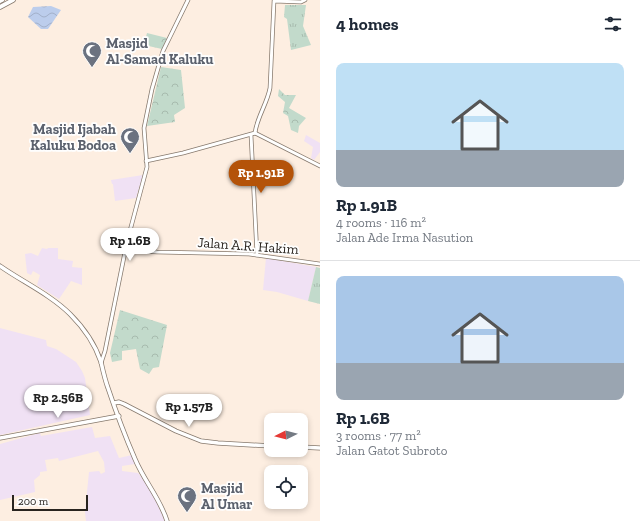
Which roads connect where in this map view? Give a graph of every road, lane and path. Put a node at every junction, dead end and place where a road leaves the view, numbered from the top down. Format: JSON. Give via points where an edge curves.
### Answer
{"nodes":[{"id":1,"x":13,"y":0,"type":"edge"},
{"id":2,"x":188,"y":0,"type":"edge"},
{"id":3,"x":306,"y":0,"type":"edge"},
{"id":4,"x":0,"y":7,"type":"edge"},
{"id":5,"x":255,"y":133,"type":"junction"},
{"id":6,"x":251,"y":135,"type":"junction"},
{"id":7,"x":146,"y":161,"type":"junction"},
{"id":8,"x":320,"y":166,"type":"edge"},
{"id":9,"x":125,"y":250,"type":"junction"},
{"id":10,"x":257,"y":255,"type":"junction"},
{"id":11,"x":320,"y":264,"type":"edge"},
{"id":12,"x":0,"y":266,"type":"edge"},
{"id":13,"x":101,"y":363,"type":"junction"},
{"id":14,"x":114,"y":404,"type":"junction"},
{"id":15,"x":118,"y":414,"type":"junction"},
{"id":16,"x":0,"y":438,"type":"edge"},
{"id":17,"x":264,"y":446,"type":"edge"},
{"id":18,"x":308,"y":447,"type":"edge"},
{"id":19,"x":320,"y":448,"type":"edge"},
{"id":20,"x":167,"y":521,"type":"edge"}],
"edges":[{"from":1,"to":4,"type":"highway"},
{"from":2,"to":7,"type":"street","via":[[163,51],[152,89],[144,128]]},
{"from":3,"to":5,"type":"street","via":[[274,1],[270,88]]},
{"from":5,"to":6,"type":"street"},
{"from":5,"to":8,"type":"street"},
{"from":6,"to":7,"type":"street"},
{"from":6,"to":10,"type":"street"},
{"from":7,"to":9,"type":"street","via":[[147,167]]},
{"from":9,"to":10,"type":"street","name":"Jalan A.R. Hakim"},
{"from":9,"to":13,"type":"street"},
{"from":10,"to":11,"type":"street","name":"Jalan A.R. Hakim"},
{"from":12,"to":13,"type":"main road","via":[[53,299],[70,314],[87,335]]},
{"from":13,"to":14,"type":"main road"},
{"from":14,"to":15,"type":"main road"},
{"from":14,"to":17,"type":"main road","via":[[124,404],[201,441]]},
{"from":15,"to":16,"type":"main road"},
{"from":15,"to":20,"type":"main road","via":[[135,460]]},
{"from":18,"to":19,"type":"main road"}]}
